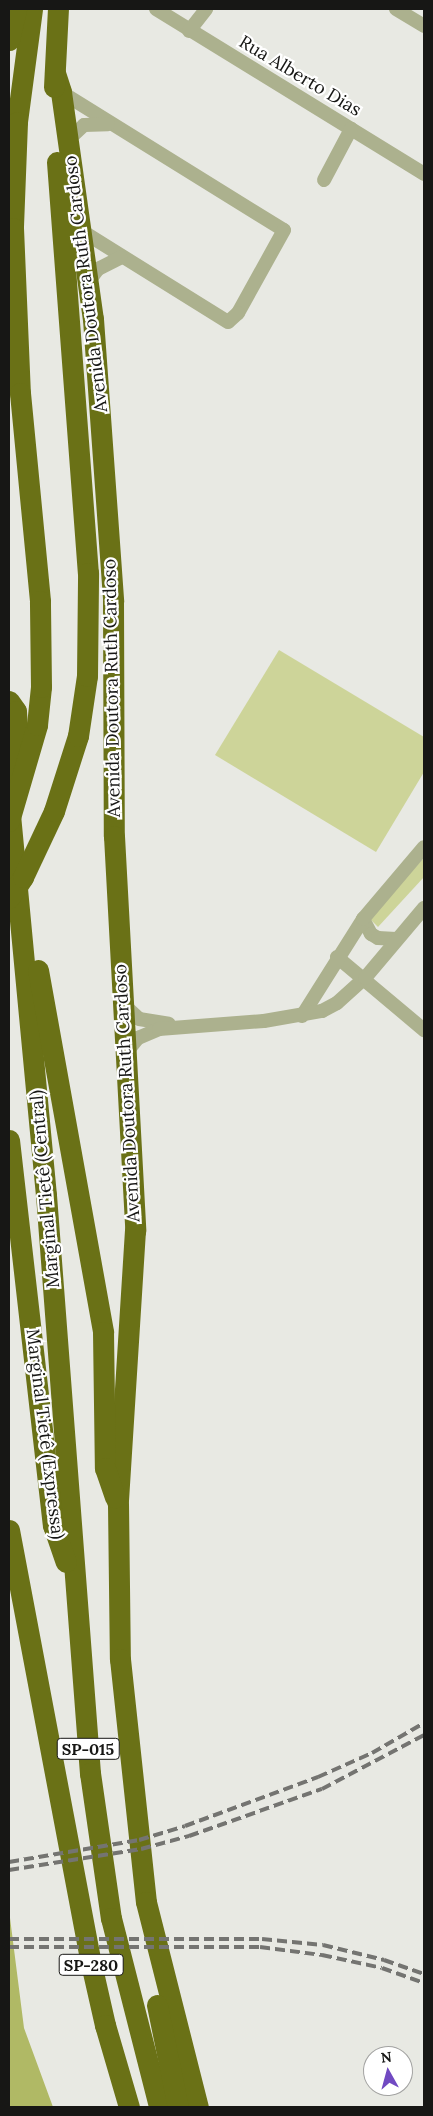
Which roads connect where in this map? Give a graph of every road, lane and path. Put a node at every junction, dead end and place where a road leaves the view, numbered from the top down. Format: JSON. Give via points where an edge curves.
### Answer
{"nodes":[{"id":1,"x":16,"y":9,"type":"edge"},
{"id":2,"x":32,"y":9,"type":"edge"},
{"id":3,"x":58,"y":9,"type":"edge"},
{"id":4,"x":156,"y":9,"type":"edge"},
{"id":5,"x":206,"y":9,"type":"edge"},
{"id":6,"x":396,"y":9,"type":"edge"},
{"id":7,"x":424,"y":26,"type":"edge"},
{"id":8,"x":189,"y":31,"type":"junction"},
{"id":9,"x":9,"y":40,"type":"edge"},
{"id":10,"x":58,"y":83,"type":"junction"},
{"id":11,"x":109,"y":124,"type":"junction"},
{"id":12,"x":352,"y":129,"type":"junction"},
{"id":13,"x":68,"y":140,"type":"junction"},
{"id":14,"x":424,"y":174,"type":"edge"},
{"id":15,"x":324,"y":180,"type":"dead end"},
{"id":16,"x":80,"y":230,"type":"junction"},
{"id":17,"x":120,"y":258,"type":"junction"},
{"id":18,"x":87,"y":285,"type":"junction"},
{"id":19,"x":9,"y":702,"type":"edge"},
{"id":20,"x":9,"y":798,"type":"edge"},
{"id":21,"x":9,"y":821,"type":"edge"},
{"id":22,"x":424,"y":847,"type":"edge"},
{"id":23,"x":9,"y":898,"type":"edge"},
{"id":24,"x":424,"y":908,"type":"edge"},
{"id":25,"x":363,"y":920,"type":"junction"},
{"id":26,"x":396,"y":938,"type":"junction"},
{"id":27,"x":337,"y":958,"type":"junction"},
{"id":28,"x":365,"y":978,"type":"junction"},
{"id":29,"x":122,"y":1003,"type":"junction"},
{"id":30,"x":302,"y":1016,"type":"junction"},
{"id":31,"x":179,"y":1026,"type":"junction"},
{"id":32,"x":424,"y":1030,"type":"edge"},
{"id":33,"x":125,"y":1054,"type":"junction"},
{"id":34,"x":9,"y":1140,"type":"edge"},
{"id":35,"x":118,"y":1504,"type":"junction"},
{"id":36,"x":9,"y":1530,"type":"edge"},
{"id":37,"x":75,"y":1579,"type":"junction"},
{"id":38,"x":162,"y":1969,"type":"junction"},
{"id":39,"x":129,"y":2107,"type":"edge"},
{"id":40,"x":159,"y":2107,"type":"edge"},
{"id":41,"x":178,"y":2107,"type":"edge"},
{"id":42,"x":198,"y":2107,"type":"edge"}],
"edges":[{"from":1,"to":9,"type":"highway"},
{"from":2,"to":21,"type":"highway","bridge":true,"via":[[17,122],[13,228],[20,393],[40,601],[41,687],[37,725]]},
{"from":3,"to":10,"type":"highway"},
{"from":4,"to":8,"type":"street","name":"Rua Alberto Dias"},
{"from":5,"to":8,"type":"street"},
{"from":6,"to":7,"type":"street"},
{"from":8,"to":12,"type":"street","name":"Rua Alberto Dias"},
{"from":10,"to":11,"type":"street"},
{"from":10,"to":13,"type":"highway","name":"Avenida Doutora Ruth Cardoso"},
{"from":10,"to":23,"type":"highway","bridge":true,"via":[[54,112],[67,323],[88,573],[87,676],[78,736],[50,820],[23,877]]},
{"from":11,"to":13,"type":"street","via":[[84,125]]},
{"from":11,"to":17,"type":"street","via":[[284,229],[231,322],[224,321]]},
{"from":12,"to":14,"type":"street","name":"Rua Alberto Dias"},
{"from":12,"to":15,"type":"street"},
{"from":13,"to":16,"type":"highway","name":"Avenida Doutora Ruth Cardoso"},
{"from":16,"to":17,"type":"street"},
{"from":16,"to":18,"type":"highway","name":"Avenida Doutora Ruth Cardoso"},
{"from":17,"to":18,"type":"street","via":[[98,269]]},
{"from":18,"to":29,"type":"highway","name":"Avenida Doutora Ruth Cardoso","via":[[100,382],[110,546],[114,836]]},
{"from":19,"to":35,"type":"highway","via":[[16,711],[28,909],[56,1083],[103,1332],[104,1468]]},
{"from":20,"to":37,"type":"highway","name":"Marginal Tietê (Central)","via":[[46,1195]]},
{"from":22,"to":25,"type":"street"},
{"from":24,"to":26,"type":"street"},
{"from":25,"to":26,"type":"street","via":[[371,934],[378,938]]},
{"from":25,"to":27,"type":"street"},
{"from":26,"to":28,"type":"street"},
{"from":27,"to":28,"type":"street"},
{"from":27,"to":30,"type":"street"},
{"from":28,"to":30,"type":"street","via":[[337,1003]]},
{"from":28,"to":32,"type":"street"},
{"from":29,"to":31,"type":"street","via":[[139,1019]]},
{"from":29,"to":33,"type":"highway","name":"Avenida Doutora Ruth Cardoso"},
{"from":30,"to":31,"type":"street"},
{"from":31,"to":33,"type":"street","via":[[147,1033]]},
{"from":33,"to":35,"type":"highway","name":"Avenida Doutora Ruth Cardoso","via":[[135,1230]]},
{"from":34,"to":37,"type":"highway","name":"Marginal Tietê (Expressa)","number":"SP-015","via":[[53,1525],[61,1552]]},
{"from":35,"to":38,"type":"highway","name":"Avenida Doutora Ruth Cardoso","via":[[120,1659],[128,1755],[144,1885]]},
{"from":36,"to":39,"type":"highway","number":"SP-280","via":[[104,2025]]},
{"from":37,"to":40,"type":"highway","name":"Marginal Tietê (Expressa)","number":"SP-015","via":[[90,1774],[104,1881],[135,2021]]},
{"from":38,"to":41,"type":"highway","via":[[156,2004]]},
{"from":38,"to":42,"type":"highway","name":"Avenida Doutora Ruth Cardoso"}]}
